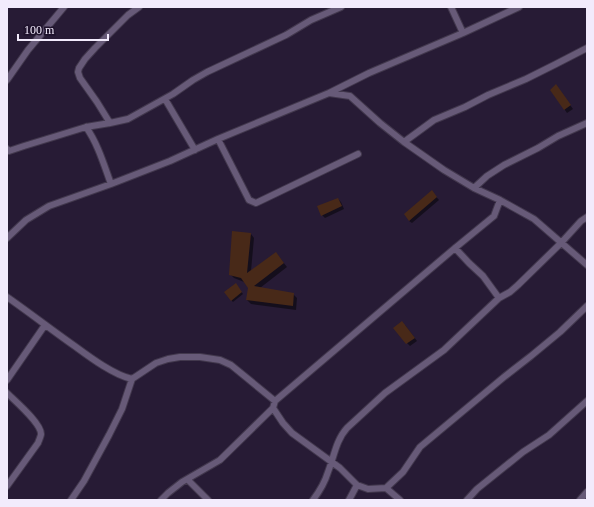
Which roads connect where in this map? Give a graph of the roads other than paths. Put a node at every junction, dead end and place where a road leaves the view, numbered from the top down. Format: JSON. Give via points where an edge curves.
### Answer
{"nodes":[{"id":1,"x":64,"y":7,"type":"edge"},
{"id":2,"x":139,"y":7,"type":"edge"},
{"id":3,"x":341,"y":7,"type":"edge"},
{"id":4,"x":451,"y":7,"type":"edge"},
{"id":5,"x":519,"y":7,"type":"edge"},
{"id":6,"x":463,"y":33,"type":"junction"},
{"id":7,"x":587,"y":48,"type":"edge"},
{"id":8,"x":7,"y":80,"type":"edge"},
{"id":9,"x":349,"y":82,"type":"junction"},
{"id":10,"x":329,"y":93,"type":"junction"},
{"id":11,"x":350,"y":96,"type":"junction"},
{"id":12,"x":164,"y":99,"type":"junction"},
{"id":13,"x":110,"y":123,"type":"junction"},
{"id":14,"x":587,"y":124,"type":"edge"},
{"id":15,"x":86,"y":127,"type":"junction"},
{"id":16,"x":218,"y":140,"type":"junction"},
{"id":17,"x":404,"y":142,"type":"junction"},
{"id":18,"x":195,"y":150,"type":"junction"},
{"id":19,"x":8,"y":151,"type":"edge"},
{"id":20,"x":358,"y":154,"type":"dead end"},
{"id":21,"x":111,"y":184,"type":"junction"},
{"id":22,"x":474,"y":188,"type":"junction"},
{"id":23,"x":500,"y":200,"type":"junction"},
{"id":24,"x":587,"y":217,"type":"edge"},
{"id":25,"x":7,"y":237,"type":"edge"},
{"id":26,"x":561,"y":243,"type":"junction"},
{"id":27,"x":455,"y":248,"type":"junction"},
{"id":28,"x":587,"y":265,"type":"edge"},
{"id":29,"x":7,"y":297,"type":"edge"},
{"id":30,"x":499,"y":298,"type":"junction"},
{"id":31,"x":587,"y":306,"type":"edge"},
{"id":32,"x":45,"y":325,"type":"junction"},
{"id":33,"x":132,"y":379,"type":"junction"},
{"id":34,"x":7,"y":380,"type":"edge"},
{"id":35,"x":7,"y":393,"type":"edge"},
{"id":36,"x":275,"y":401,"type":"junction"},
{"id":37,"x":587,"y":401,"type":"edge"},
{"id":38,"x":273,"y":408,"type":"junction"},
{"id":39,"x":331,"y":461,"type":"junction"},
{"id":40,"x":188,"y":480,"type":"junction"},
{"id":41,"x":357,"y":485,"type":"junction"},
{"id":42,"x":7,"y":486,"type":"edge"},
{"id":43,"x":386,"y":488,"type":"junction"},
{"id":44,"x":587,"y":492,"type":"edge"},
{"id":45,"x":71,"y":500,"type":"edge"},
{"id":46,"x":161,"y":500,"type":"edge"},
{"id":47,"x":208,"y":500,"type":"edge"},
{"id":48,"x":313,"y":500,"type":"edge"},
{"id":49,"x":349,"y":500,"type":"edge"},
{"id":50,"x":400,"y":500,"type":"edge"},
{"id":51,"x":467,"y":500,"type":"edge"},
{"id":52,"x":580,"y":500,"type":"edge"}],
"edges":[{"from":1,"to":8,"type":"street"},
{"from":2,"to":13,"type":"street","via":[[95,48],[79,68],[80,78]]},
{"from":3,"to":12,"type":"street","via":[[207,72]]},
{"from":4,"to":6,"type":"street"},
{"from":5,"to":6,"type":"street"},
{"from":6,"to":9,"type":"street"},
{"from":7,"to":17,"type":"street","via":[[526,79],[434,120]]},
{"from":9,"to":10,"type":"street"},
{"from":9,"to":11,"type":"street"},
{"from":10,"to":11,"type":"street"},
{"from":10,"to":16,"type":"street"},
{"from":11,"to":17,"type":"street"},
{"from":12,"to":13,"type":"street","via":[[128,119]]},
{"from":12,"to":18,"type":"street"},
{"from":13,"to":15,"type":"street"},
{"from":14,"to":22,"type":"street","via":[[558,136],[504,165]]},
{"from":15,"to":19,"type":"street"},
{"from":15,"to":21,"type":"street","via":[[101,156]]},
{"from":16,"to":18,"type":"street"},
{"from":16,"to":20,"type":"street","via":[[249,200],[256,203]]},
{"from":17,"to":22,"type":"street"},
{"from":18,"to":21,"type":"street"},
{"from":21,"to":25,"type":"street","via":[[50,206],[26,220]]},
{"from":22,"to":23,"type":"street"},
{"from":23,"to":26,"type":"street","via":[[534,219]]},
{"from":23,"to":27,"type":"street","via":[[494,216]]},
{"from":24,"to":26,"type":"street"},
{"from":26,"to":28,"type":"street"},
{"from":26,"to":30,"type":"street","via":[[518,285]]},
{"from":27,"to":30,"type":"street"},
{"from":27,"to":36,"type":"street"},
{"from":29,"to":32,"type":"street"},
{"from":30,"to":39,"type":"street","via":[[444,350],[385,392],[350,424],[344,431]]},
{"from":31,"to":43,"type":"street","via":[[560,332],[420,448],[403,472]]},
{"from":32,"to":33,"type":"street","via":[[98,363],[125,378]]},
{"from":32,"to":34,"type":"street"},
{"from":33,"to":36,"type":"street","via":[[156,363],[168,359],[200,357],[220,360],[231,365]]},
{"from":33,"to":45,"type":"street","via":[[110,434]]},
{"from":35,"to":42,"type":"street","via":[[33,418],[42,434]]},
{"from":36,"to":38,"type":"street"},
{"from":37,"to":51,"type":"street","via":[[549,435],[477,489]]},
{"from":38,"to":39,"type":"street","via":[[292,433]]},
{"from":38,"to":40,"type":"street","via":[[220,460]]},
{"from":39,"to":41,"type":"street"},
{"from":39,"to":48,"type":"street","via":[[325,481]]},
{"from":40,"to":46,"type":"street"},
{"from":40,"to":47,"type":"street"},
{"from":41,"to":43,"type":"street"},
{"from":41,"to":49,"type":"street"},
{"from":43,"to":50,"type":"street"},
{"from":44,"to":52,"type":"street"}]}
